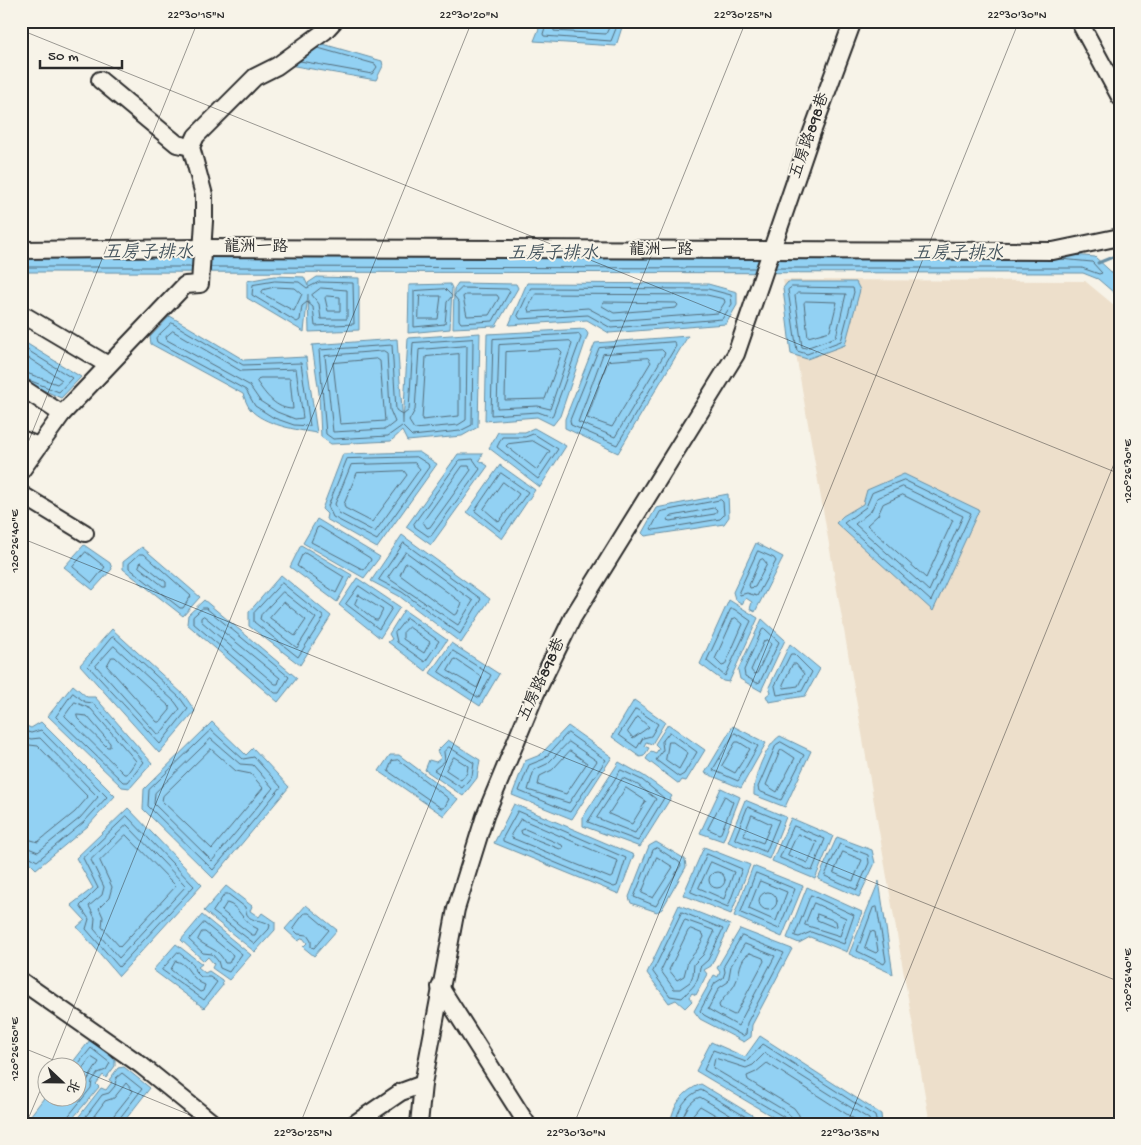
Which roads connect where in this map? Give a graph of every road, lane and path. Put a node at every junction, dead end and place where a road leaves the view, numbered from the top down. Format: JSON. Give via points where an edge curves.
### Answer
{"nodes":[{"id":1,"x":334,"y":21,"type":"edge"},
{"id":2,"x":853,"y":21,"type":"edge"},
{"id":3,"x":1080,"y":21,"type":"edge"},
{"id":4,"x":100,"y":80,"type":"dead end"},
{"id":5,"x":1120,"y":97,"type":"edge"},
{"id":6,"x":191,"y":147,"type":"junction"},
{"id":7,"x":1120,"y":237,"type":"edge"},
{"id":8,"x":202,"y":248,"type":"junction"},
{"id":9,"x":21,"y":250,"type":"edge"},
{"id":10,"x":772,"y":252,"type":"junction"},
{"id":11,"x":27,"y":317,"type":"dead end"},
{"id":12,"x":108,"y":365,"type":"junction"},
{"id":13,"x":21,"y":387,"type":"edge"},
{"id":14,"x":62,"y":414,"type":"junction"},
{"id":15,"x":21,"y":439,"type":"edge"},
{"id":16,"x":38,"y":446,"type":"junction"},
{"id":17,"x":21,"y":470,"type":"edge"},
{"id":18,"x":21,"y":494,"type":"edge"},
{"id":19,"x":85,"y":533,"type":"dead end"},
{"id":20,"x":21,"y":981,"type":"edge"},
{"id":21,"x":440,"y":987,"type":"junction"},
{"id":22,"x":423,"y":1084,"type":"junction"},
{"id":23,"x":214,"y":1124,"type":"edge"},
{"id":24,"x":354,"y":1124,"type":"edge"},
{"id":25,"x":419,"y":1124,"type":"edge"},
{"id":26,"x":527,"y":1124,"type":"edge"}],
"edges":[{"from":1,"to":6,"type":"street","via":[[277,66],[255,77],[196,136]]},
{"from":2,"to":10,"type":"street","name":"五房路898巷"},
{"from":3,"to":5,"type":"street"},
{"from":4,"to":6,"type":"street","via":[[176,144]]},
{"from":6,"to":8,"type":"street","via":[[204,195]]},
{"from":7,"to":10,"type":"street","name":"龍洲一路","via":[[1053,251]]},
{"from":8,"to":9,"type":"street","name":"龍洲一路"},
{"from":8,"to":10,"type":"street","name":"龍洲一路"},
{"from":8,"to":12,"type":"street","via":[[200,284],[185,285]]},
{"from":10,"to":21,"type":"street","name":"五房路898巷","via":[[736,354],[573,617],[536,693],[485,816],[456,910]]},
{"from":11,"to":12,"type":"street"},
{"from":12,"to":14,"type":"street"},
{"from":13,"to":14,"type":"street"},
{"from":14,"to":16,"type":"street"},
{"from":15,"to":16,"type":"street"},
{"from":16,"to":17,"type":"street"},
{"from":18,"to":19,"type":"street"},
{"from":20,"to":23,"type":"street","via":[[141,1065]]},
{"from":21,"to":22,"type":"street","name":"五房路898巷"},
{"from":21,"to":26,"type":"street"},
{"from":22,"to":24,"type":"street","via":[[401,1092]]},
{"from":22,"to":25,"type":"street","name":"五房路898巷"}]}
